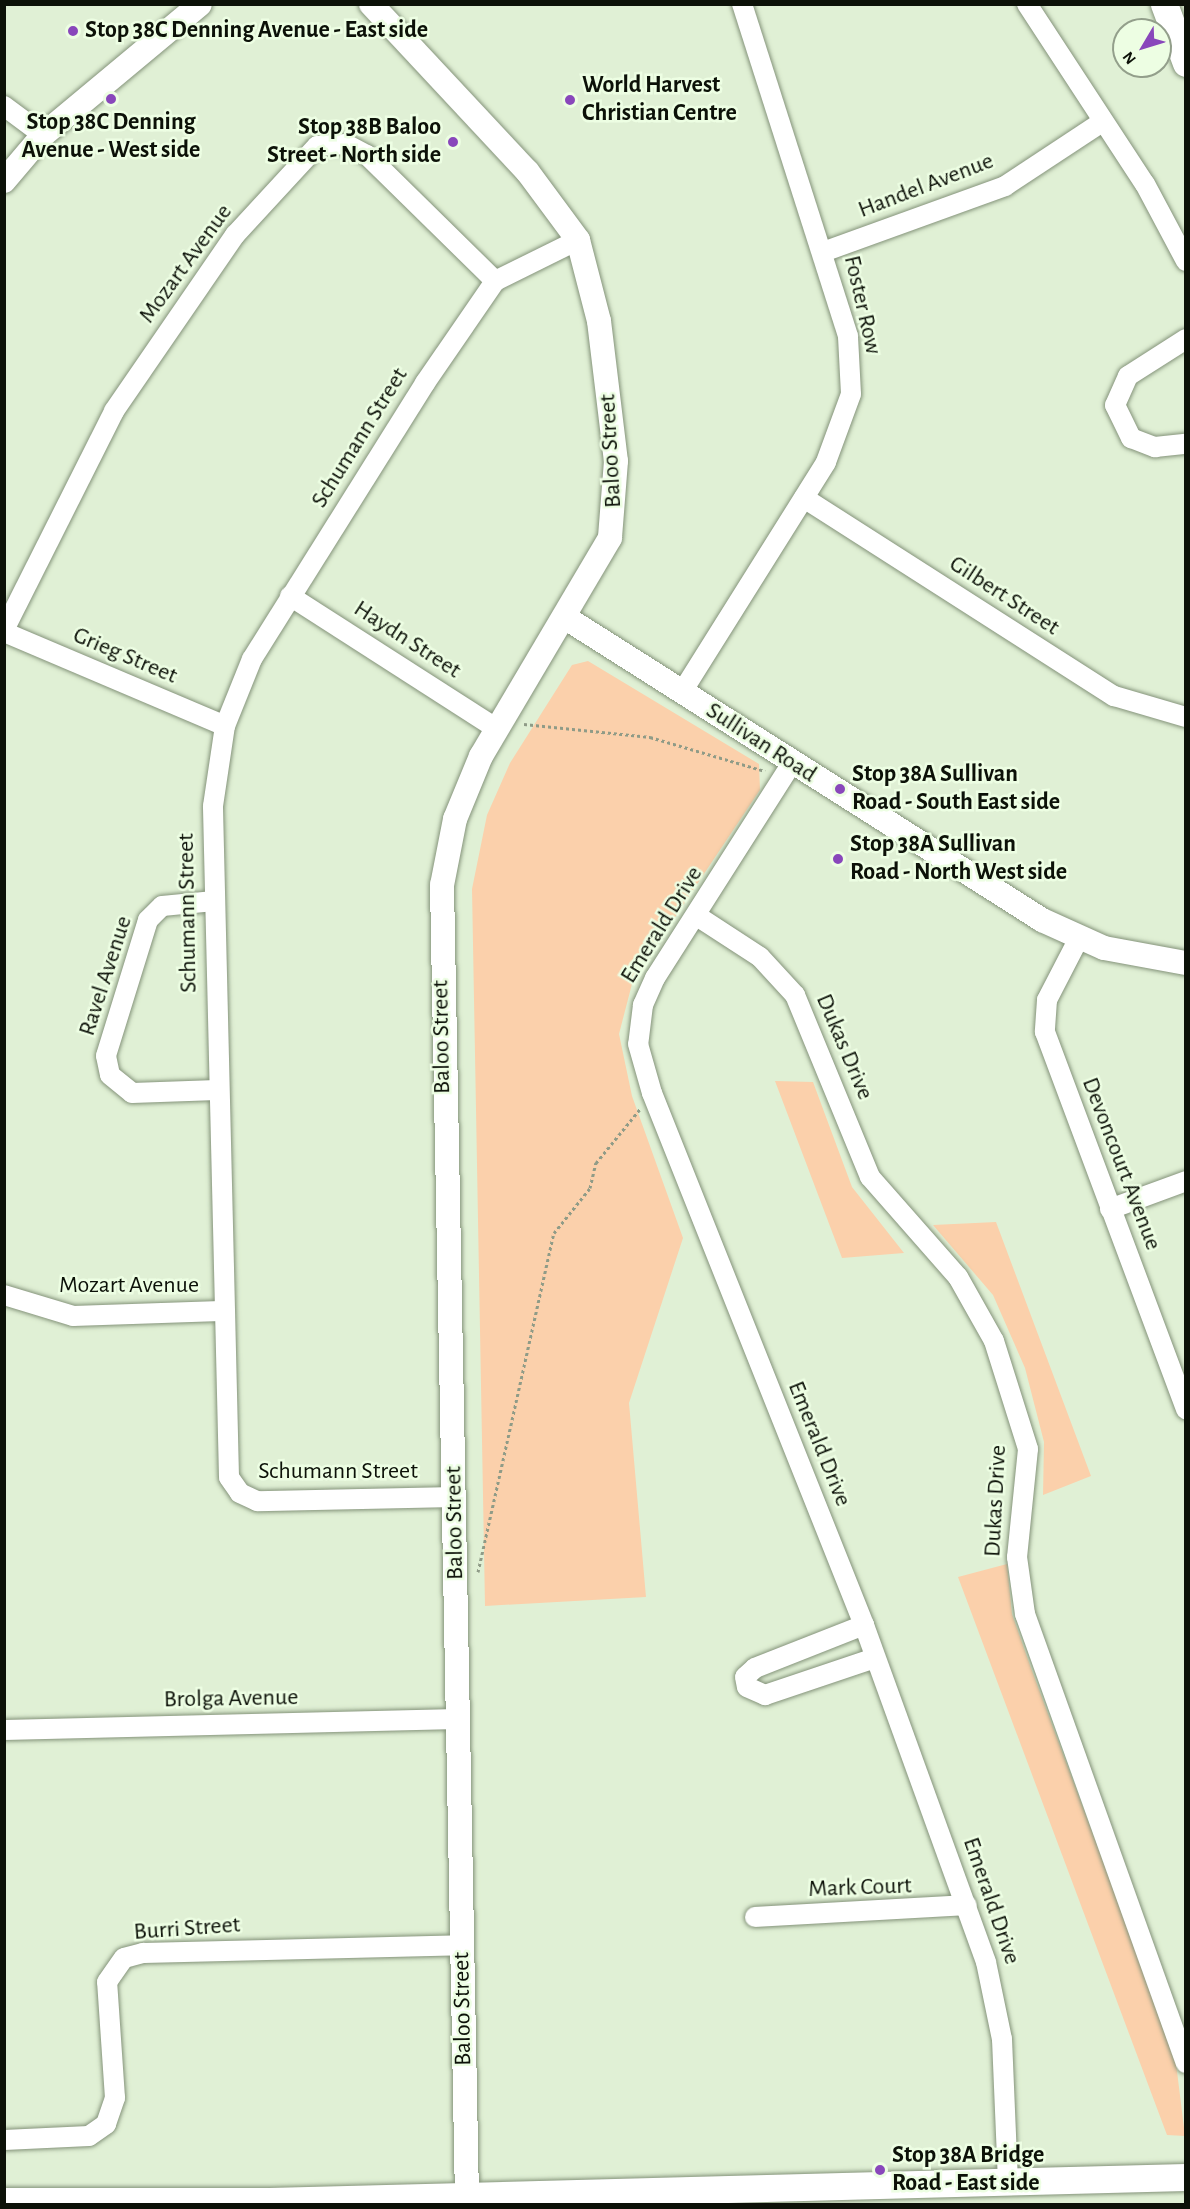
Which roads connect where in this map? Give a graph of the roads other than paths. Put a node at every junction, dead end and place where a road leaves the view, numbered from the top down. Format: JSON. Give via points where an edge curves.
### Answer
{"nodes":[{"id":1,"x":201,"y":4,"type":"edge"},
{"id":2,"x":371,"y":4,"type":"edge"},
{"id":3,"x":742,"y":4,"type":"edge"},
{"id":4,"x":1027,"y":4,"type":"edge"},
{"id":5,"x":1164,"y":4,"type":"edge"},
{"id":6,"x":1185,"y":63,"type":"edge"},
{"id":7,"x":4,"y":106,"type":"edge"},
{"id":8,"x":1102,"y":122,"type":"junction"},
{"id":9,"x":43,"y":135,"type":"junction"},
{"id":10,"x":4,"y":181,"type":"edge"},
{"id":11,"x":578,"y":240,"type":"junction"},
{"id":12,"x":823,"y":252,"type":"junction"},
{"id":13,"x":1185,"y":261,"type":"edge"},
{"id":14,"x":495,"y":281,"type":"junction"},
{"id":15,"x":1185,"y":339,"type":"edge"},
{"id":16,"x":1185,"y":444,"type":"edge"},
{"id":17,"x":804,"y":498,"type":"junction"},
{"id":18,"x":290,"y":596,"type":"junction"},
{"id":19,"x":566,"y":618,"type":"junction"},
{"id":20,"x":4,"y":631,"type":"edge"},
{"id":21,"x":682,"y":692,"type":"junction"},
{"id":22,"x":1185,"y":717,"type":"edge"},
{"id":23,"x":499,"y":721,"type":"junction"},
{"id":24,"x":225,"y":726,"type":"junction"},
{"id":25,"x":792,"y":764,"type":"junction"},
{"id":26,"x":214,"y":901,"type":"junction"},
{"id":27,"x":697,"y":916,"type":"junction"},
{"id":28,"x":1079,"y":938,"type":"junction"},
{"id":29,"x":1185,"y":963,"type":"edge"},
{"id":30,"x":217,"y":1090,"type":"junction"},
{"id":31,"x":1185,"y":1182,"type":"edge"},
{"id":32,"x":1110,"y":1209,"type":"junction"},
{"id":33,"x":4,"y":1295,"type":"edge"},
{"id":34,"x":221,"y":1311,"type":"junction"},
{"id":35,"x":1185,"y":1410,"type":"edge"},
{"id":36,"x":455,"y":1497,"type":"junction"},
{"id":37,"x":864,"y":1626,"type":"junction"},
{"id":38,"x":875,"y":1658,"type":"junction"},
{"id":39,"x":458,"y":1719,"type":"junction"},
{"id":40,"x":4,"y":1730,"type":"edge"},
{"id":41,"x":967,"y":1905,"type":"junction"},
{"id":42,"x":755,"y":1917,"type":"dead end"},
{"id":43,"x":462,"y":1945,"type":"junction"},
{"id":44,"x":1185,"y":2063,"type":"edge"},
{"id":45,"x":4,"y":2140,"type":"edge"},
{"id":46,"x":1185,"y":2177,"type":"edge"},
{"id":47,"x":1008,"y":2181,"type":"junction"},
{"id":48,"x":467,"y":2200,"type":"edge"},
{"id":49,"x":4,"y":2201,"type":"edge"},
{"id":50,"x":87,"y":2202,"type":"edge"}],
"edges":[{"from":1,"to":9,"type":"street"},
{"from":2,"to":11,"type":"street","name":"Baloo Street","via":[[527,171]]},
{"from":3,"to":12,"type":"street","name":"Foster Row"},
{"from":4,"to":8,"type":"street"},
{"from":5,"to":6,"type":"main road"},
{"from":7,"to":9,"type":"street"},
{"from":8,"to":12,"type":"street","name":"Handel Avenue","via":[[1005,186]]},
{"from":8,"to":13,"type":"street","via":[[1145,184]]},
{"from":9,"to":10,"type":"street"},
{"from":11,"to":14,"type":"street"},
{"from":11,"to":19,"type":"street","name":"Baloo Street","via":[[599,321],[617,484],[610,538]]},
{"from":12,"to":17,"type":"street","name":"Foster Row","via":[[848,336],[850,394],[838,438]]},
{"from":14,"to":18,"type":"street","name":"Schumann Street"},
{"from":14,"to":20,"type":"street","name":"Mozart Avenue","via":[[368,155],[346,144],[316,146],[228,244],[114,411]]},
{"from":15,"to":16,"type":"street","via":[[1128,376],[1115,405],[1131,438],[1155,447]]},
{"from":17,"to":21,"type":"street","name":"Foster Row"},
{"from":17,"to":22,"type":"street","name":"Gilbert Street","via":[[1114,696]]},
{"from":18,"to":23,"type":"street","name":"Haydn Street"},
{"from":18,"to":24,"type":"street","name":"Schumann Street","via":[[252,659]]},
{"from":19,"to":21,"type":"street","name":"Sullivan Road"},
{"from":19,"to":23,"type":"street","name":"Baloo Street"},
{"from":20,"to":24,"type":"street","name":"Grieg Street"},
{"from":21,"to":25,"type":"street","name":"Sullivan Road"},
{"from":23,"to":36,"type":"street","name":"Baloo Street","via":[[455,819],[440,913]]},
{"from":24,"to":26,"type":"street","name":"Schumann Street","via":[[213,806]]},
{"from":25,"to":27,"type":"street","name":"Emerald Drive"},
{"from":25,"to":28,"type":"street","name":"Sullivan Road","via":[[1029,913]]},
{"from":26,"to":30,"type":"street","name":"Schumann Street"},
{"from":26,"to":30,"type":"street","name":"Ravel Avenue","via":[[172,903],[148,920],[106,1056],[110,1075],[132,1093]]},
{"from":27,"to":37,"type":"street","name":"Emerald Drive","via":[[643,1005],[638,1044],[652,1093]]},
{"from":27,"to":44,"type":"street","name":"Dukas Drive","via":[[760,957],[795,995],[870,1177],[958,1277],[994,1341],[1028,1449],[1017,1557],[1024,1614]]},
{"from":28,"to":29,"type":"street","name":"Sullivan Road","via":[[1123,953]]},
{"from":28,"to":32,"type":"street","name":"Devoncourt Avenue","via":[[1050,991],[1044,1026]]},
{"from":30,"to":34,"type":"street","name":"Schumann Street"},
{"from":31,"to":32,"type":"street"},
{"from":32,"to":35,"type":"street","name":"Devoncourt Avenue"},
{"from":33,"to":34,"type":"street","name":"Mozart Avenue","via":[[73,1316]]},
{"from":34,"to":36,"type":"street","name":"Schumann Street","via":[[226,1467],[240,1493],[257,1501]]},
{"from":36,"to":39,"type":"street","name":"Baloo Street"},
{"from":37,"to":38,"type":"street","name":"Emerald Drive"},
{"from":37,"to":38,"type":"street","via":[[754,1668],[745,1677],[747,1687],[765,1695]]},
{"from":38,"to":41,"type":"street","name":"Emerald Drive"},
{"from":39,"to":40,"type":"street","name":"Brolga Avenue"},
{"from":39,"to":43,"type":"street","name":"Baloo Street"},
{"from":41,"to":42,"type":"street","name":"Mark Court"},
{"from":41,"to":47,"type":"street","name":"Emerald Drive","via":[[999,2013]]},
{"from":43,"to":45,"type":"street","name":"Burri Street","via":[[143,1953],[124,1958],[108,1982],[115,2098],[106,2124],[89,2136]]},
{"from":43,"to":48,"type":"street","name":"Baloo Street"},
{"from":46,"to":47,"type":"main road"},
{"from":47,"to":48,"type":"main road"},
{"from":48,"to":50,"type":"main road"},
{"from":49,"to":50,"type":"main road"}]}
